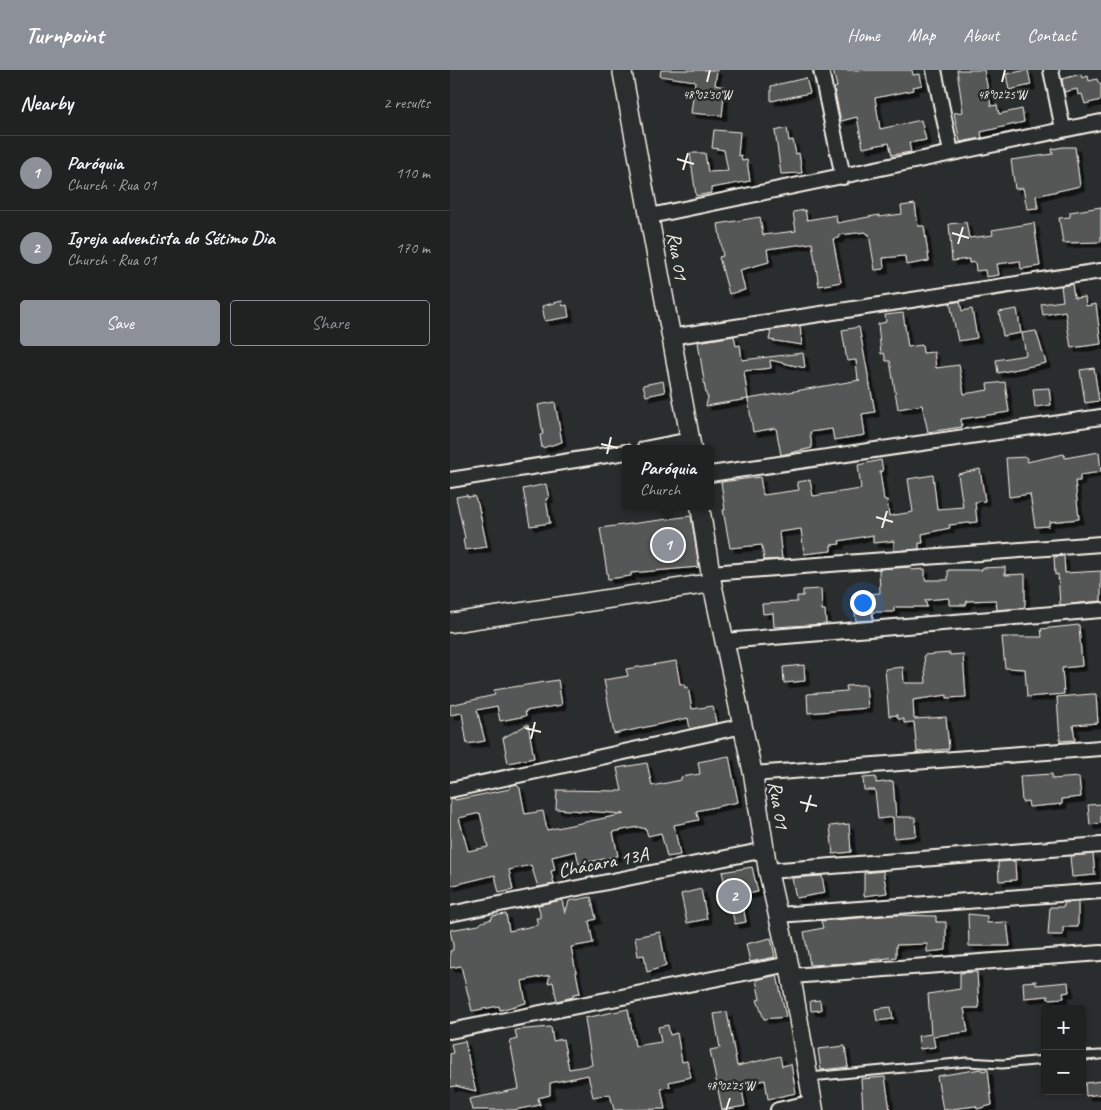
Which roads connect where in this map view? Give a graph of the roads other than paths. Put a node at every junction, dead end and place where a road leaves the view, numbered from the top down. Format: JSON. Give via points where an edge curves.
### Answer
{"nodes":[{"id":1,"x":622,"y":70,"type":"edge"},
{"id":2,"x":821,"y":70,"type":"edge"},
{"id":3,"x":934,"y":70,"type":"edge"},
{"id":4,"x":1051,"y":70,"type":"edge"},
{"id":5,"x":1101,"y":122,"type":"edge"},
{"id":6,"x":1063,"y":129,"type":"junction"},
{"id":7,"x":951,"y":152,"type":"junction"},
{"id":8,"x":843,"y":177,"type":"junction"},
{"id":9,"x":650,"y":216,"type":"junction"},
{"id":10,"x":1101,"y":271,"type":"edge"},
{"id":11,"x":670,"y":337,"type":"junction"},
{"id":12,"x":1101,"y":417,"type":"edge"},
{"id":13,"x":691,"y":444,"type":"edge"},
{"id":14,"x":622,"y":453,"type":"edge"},
{"id":15,"x":714,"y":473,"type":"edge"},
{"id":16,"x":450,"y":480,"type":"edge"},
{"id":17,"x":701,"y":510,"type":"edge"},
{"id":18,"x":1101,"y":544,"type":"edge"},
{"id":19,"x":711,"y":578,"type":"junction"},
{"id":20,"x":1101,"y":610,"type":"edge"},
{"id":21,"x":450,"y":623,"type":"edge"},
{"id":22,"x":724,"y":641,"type":"junction"},
{"id":23,"x":743,"y":726,"type":"junction"},
{"id":24,"x":1101,"y":748,"type":"edge"},
{"id":25,"x":753,"y":774,"type":"junction"},
{"id":26,"x":450,"y":790,"type":"edge"},
{"id":27,"x":1101,"y":845,"type":"edge"},
{"id":28,"x":765,"y":850,"type":"junction"},
{"id":29,"x":768,"y":871,"type":"junction"},
{"id":30,"x":1101,"y":891,"type":"edge"},
{"id":31,"x":450,"y":914,"type":"edge"},
{"id":32,"x":778,"y":915,"type":"junction"},
{"id":33,"x":1101,"y":953,"type":"edge"},
{"id":34,"x":790,"y":970,"type":"junction"},
{"id":35,"x":450,"y":1030,"type":"edge"},
{"id":36,"x":1101,"y":1055,"type":"edge"},
{"id":37,"x":1086,"y":1056,"type":"edge"},
{"id":38,"x":1041,"y":1060,"type":"edge"},
{"id":39,"x":810,"y":1077,"type":"junction"},
{"id":40,"x":814,"y":1106,"type":"edge"},
{"id":41,"x":778,"y":1110,"type":"edge"}],
"edges":[{"from":1,"to":9,"type":"street","name":"Rua 01"},
{"from":2,"to":8,"type":"street"},
{"from":3,"to":7,"type":"street"},
{"from":4,"to":6,"type":"street"},
{"from":5,"to":6,"type":"street"},
{"from":6,"to":7,"type":"street"},
{"from":7,"to":8,"type":"street"},
{"from":8,"to":9,"type":"street"},
{"from":9,"to":11,"type":"street","name":"Rua 01"},
{"from":10,"to":11,"type":"street"},
{"from":11,"to":13,"type":"street","name":"Rua 01"},
{"from":12,"to":15,"type":"street"},
{"from":14,"to":16,"type":"street"},
{"from":17,"to":19,"type":"street","name":"Rua 01"},
{"from":18,"to":19,"type":"street"},
{"from":19,"to":21,"type":"street"},
{"from":19,"to":22,"type":"street","name":"Rua 01"},
{"from":20,"to":22,"type":"street"},
{"from":22,"to":23,"type":"street","name":"Rua 01"},
{"from":23,"to":25,"type":"street","name":"Rua 01"},
{"from":23,"to":26,"type":"street"},
{"from":24,"to":25,"type":"street"},
{"from":25,"to":28,"type":"street","name":"Rua 01"},
{"from":27,"to":29,"type":"street"},
{"from":28,"to":29,"type":"street","name":"Rua 01"},
{"from":28,"to":31,"type":"street","name":"Chácara 13A"},
{"from":29,"to":32,"type":"street","name":"Rua 01"},
{"from":30,"to":32,"type":"street"},
{"from":32,"to":34,"type":"street","name":"Rua 01"},
{"from":33,"to":34,"type":"street"},
{"from":34,"to":35,"type":"street"},
{"from":34,"to":39,"type":"street","name":"Rua 01"},
{"from":36,"to":37,"type":"lane"},
{"from":38,"to":39,"type":"lane","via":[[1002,1064],[967,1062]]},
{"from":39,"to":40,"type":"street","name":"Rua 01"},
{"from":40,"to":41,"type":"street"}]}
